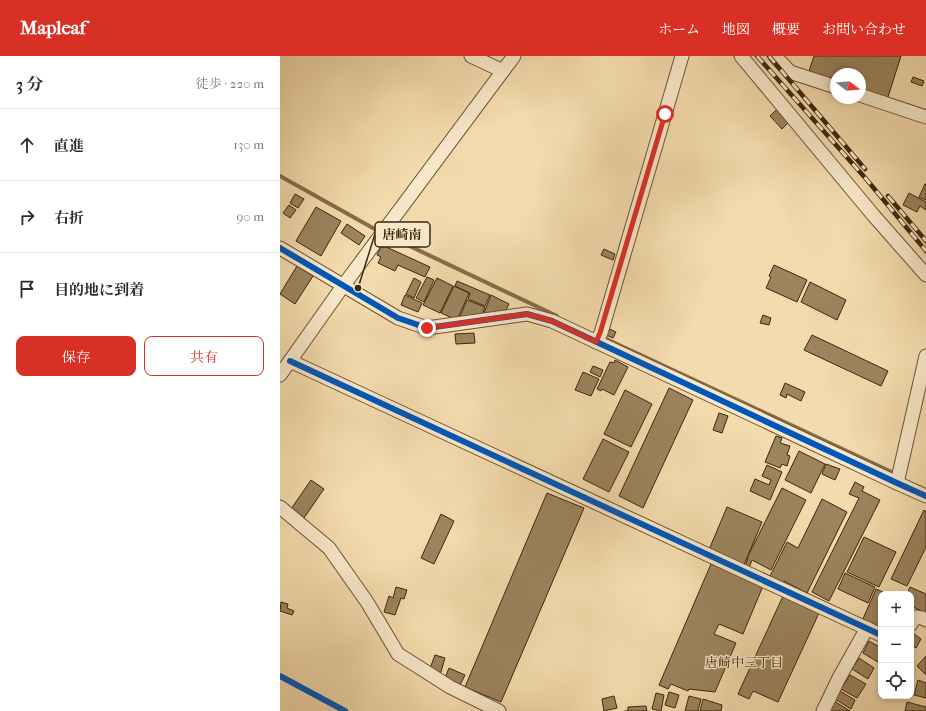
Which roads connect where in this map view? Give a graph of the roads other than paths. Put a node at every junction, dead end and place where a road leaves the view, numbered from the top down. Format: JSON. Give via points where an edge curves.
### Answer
{"nodes":[{"id":1,"x":471,"y":56,"type":"edge"},
{"id":2,"x":514,"y":56,"type":"edge"},
{"id":3,"x":682,"y":56,"type":"edge"},
{"id":4,"x":741,"y":56,"type":"edge"},
{"id":5,"x":775,"y":56,"type":"edge"},
{"id":6,"x":503,"y":71,"type":"junction"},
{"id":7,"x":830,"y":85,"type":"edge"},
{"id":8,"x":866,"y":97,"type":"edge"},
{"id":9,"x":926,"y":117,"type":"edge"},
{"id":10,"x":280,"y":248,"type":"edge"},
{"id":11,"x":926,"y":275,"type":"edge"},
{"id":12,"x":343,"y":286,"type":"junction"},
{"id":13,"x":596,"y":342,"type":"junction"},
{"id":14,"x":926,"y":356,"type":"edge"},
{"id":15,"x":290,"y":361,"type":"junction"},
{"id":16,"x":280,"y":375,"type":"edge"},
{"id":17,"x":897,"y":483,"type":"junction"},
{"id":18,"x":926,"y":496,"type":"edge"},
{"id":19,"x":280,"y":507,"type":"edge"},
{"id":20,"x":914,"y":619,"type":"edge"},
{"id":21,"x":926,"y":620,"type":"edge"},
{"id":22,"x":867,"y":628,"type":"junction"},
{"id":23,"x":878,"y":634,"type":"edge"},
{"id":24,"x":499,"y":711,"type":"edge"},
{"id":25,"x":823,"y":711,"type":"edge"}],
"edges":[{"from":1,"to":6,"type":"street"},
{"from":2,"to":6,"type":"street"},
{"from":3,"to":13,"type":"street"},
{"from":4,"to":11,"type":"street"},
{"from":5,"to":7,"type":"street","via":[[790,72]]},
{"from":6,"to":12,"type":"street"},
{"from":8,"to":9,"type":"street"},
{"from":10,"to":12,"type":"street"},
{"from":12,"to":13,"type":"street","via":[[398,318],[427,328],[527,314],[552,321]]},
{"from":12,"to":15,"type":"street"},
{"from":13,"to":17,"type":"street"},
{"from":14,"to":17,"type":"street"},
{"from":15,"to":16,"type":"street"},
{"from":15,"to":22,"type":"street"},
{"from":17,"to":18,"type":"street"},
{"from":19,"to":24,"type":"street","via":[[329,548],[398,654],[450,686]]},
{"from":20,"to":21,"type":"street"},
{"from":22,"to":23,"type":"street"},
{"from":22,"to":25,"type":"street"}]}
